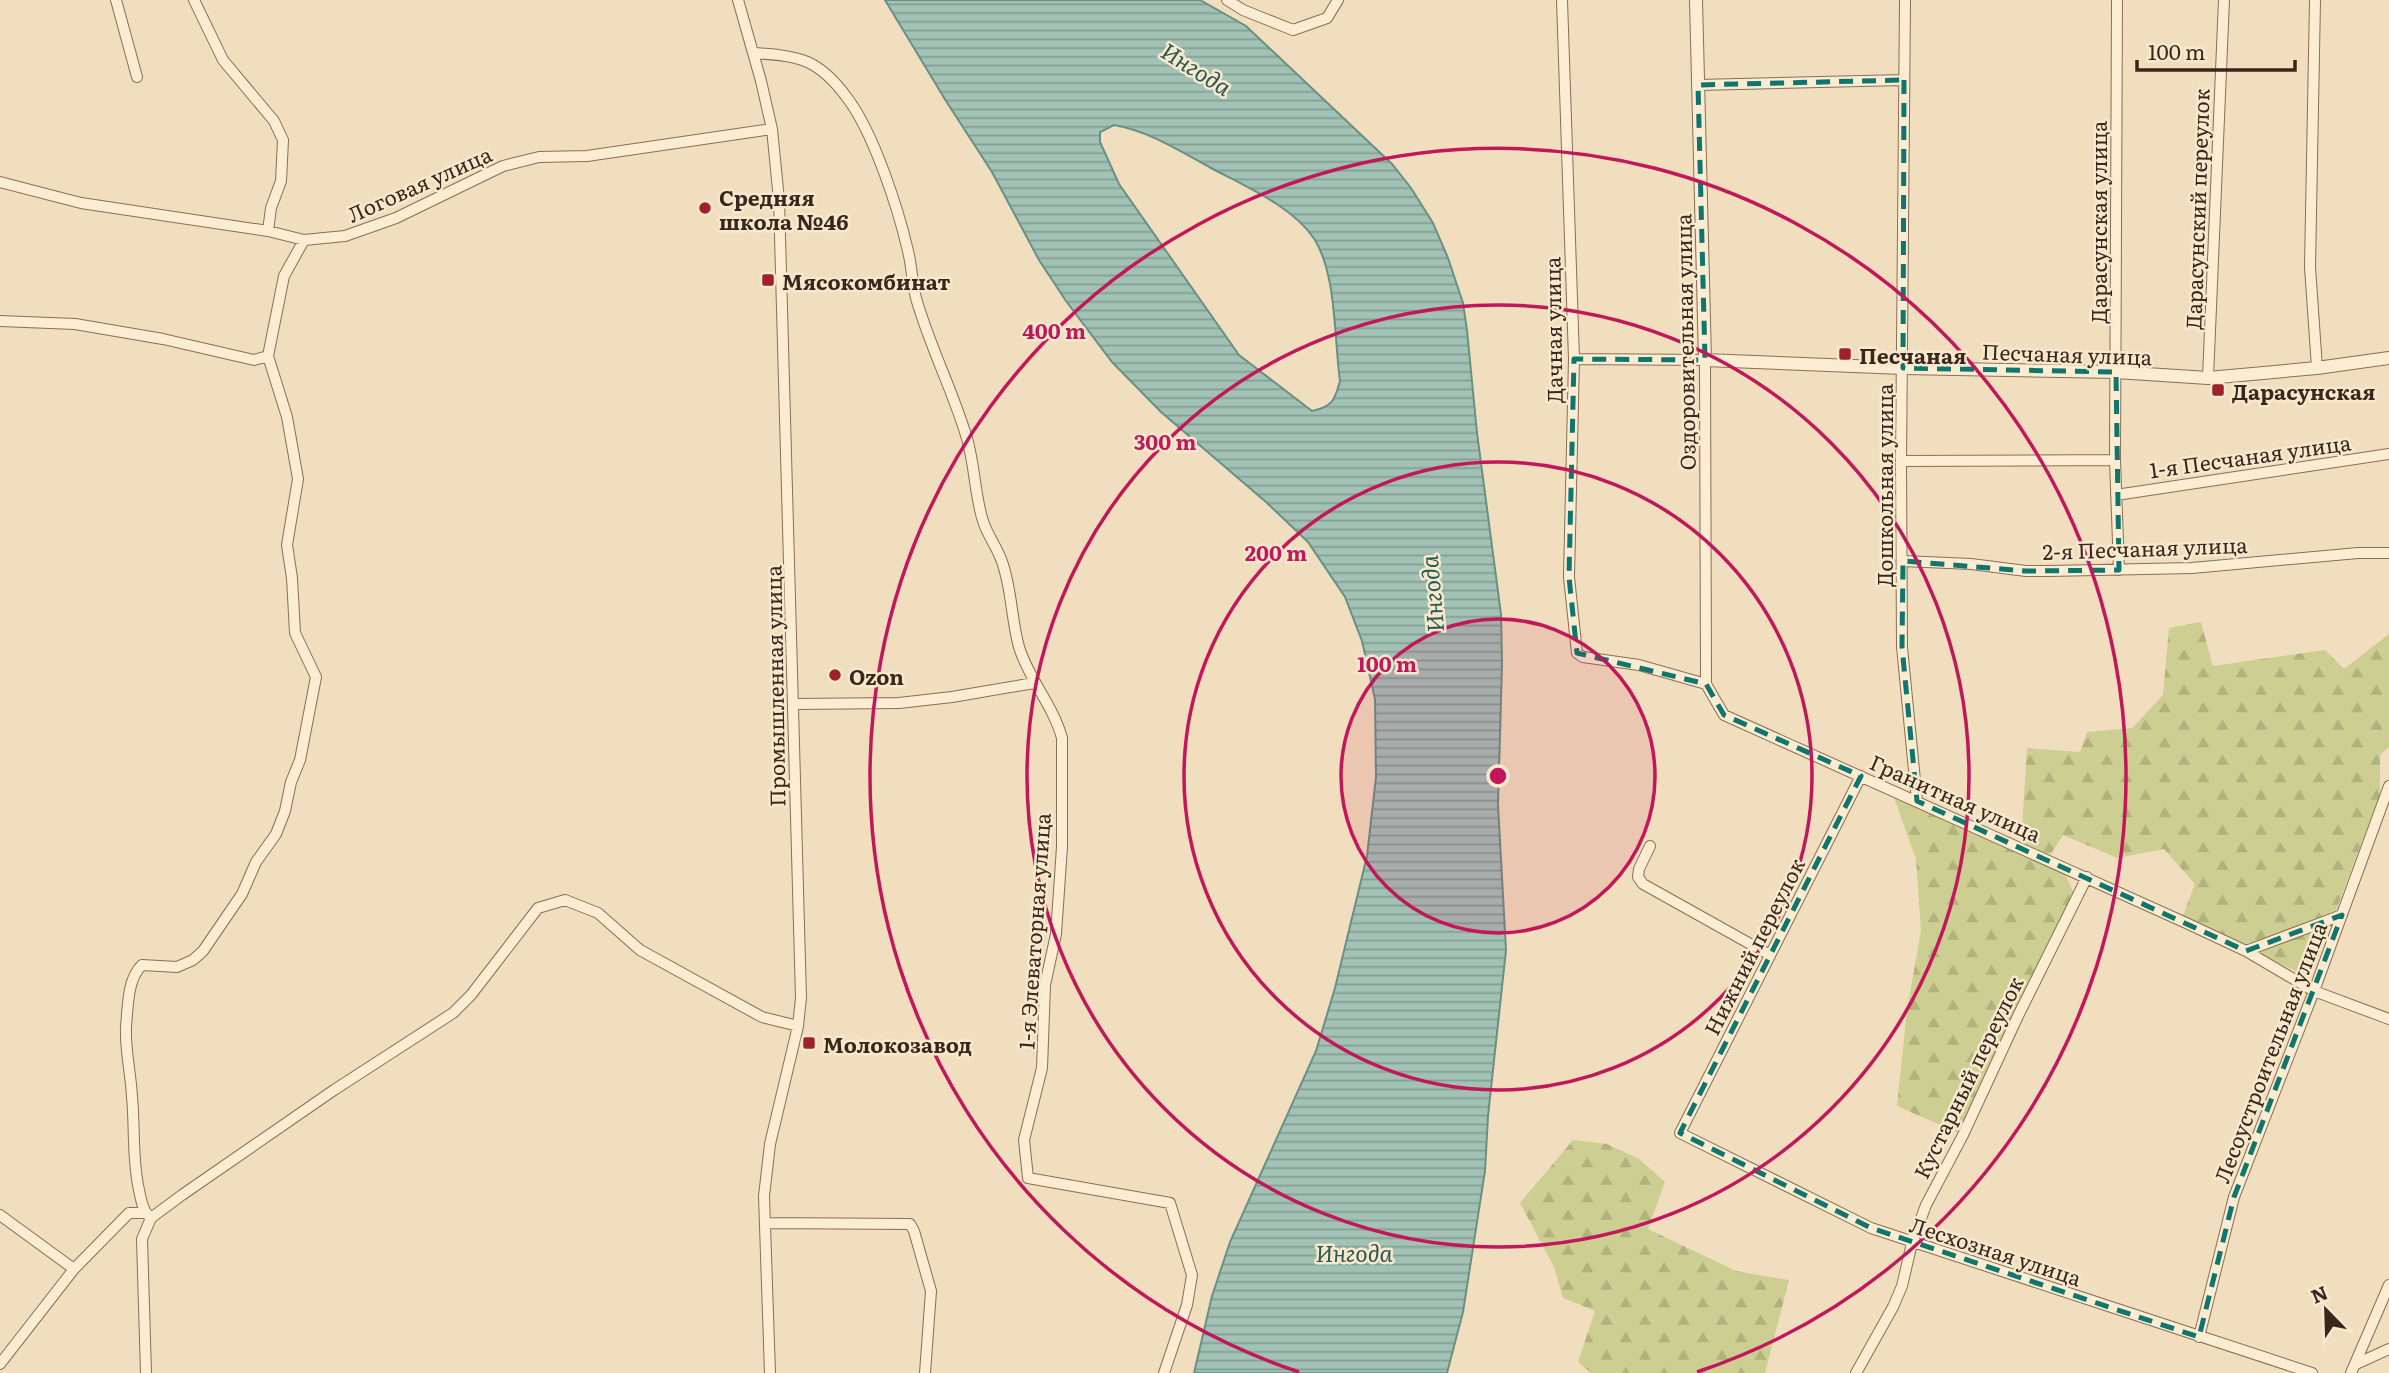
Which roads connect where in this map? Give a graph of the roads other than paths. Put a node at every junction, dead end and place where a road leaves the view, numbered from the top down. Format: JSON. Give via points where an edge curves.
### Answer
{"nodes":[{"id":1,"x":116,"y":0,"type":"edge"},
{"id":2,"x":194,"y":0,"type":"edge"},
{"id":3,"x":738,"y":0,"type":"edge"},
{"id":4,"x":1227,"y":0,"type":"edge"},
{"id":5,"x":1338,"y":0,"type":"edge"},
{"id":6,"x":1562,"y":0,"type":"edge"},
{"id":7,"x":1696,"y":0,"type":"edge"},
{"id":8,"x":1905,"y":0,"type":"edge"},
{"id":9,"x":2117,"y":0,"type":"edge"},
{"id":10,"x":2224,"y":0,"type":"edge"},
{"id":11,"x":2315,"y":0,"type":"edge"},
{"id":12,"x":753,"y":53,"type":"junction"},
{"id":13,"x":137,"y":76,"type":"dead end"},
{"id":14,"x":1904,"y":80,"type":"junction"},
{"id":15,"x":1698,"y":85,"type":"junction"},
{"id":16,"x":772,"y":129,"type":"junction"},
{"id":17,"x":0,"y":182,"type":"edge"},
{"id":18,"x":268,"y":231,"type":"junction"},
{"id":19,"x":304,"y":240,"type":"junction"},
{"id":20,"x":0,"y":321,"type":"edge"},
{"id":21,"x":268,"y":356,"type":"junction"},
{"id":22,"x":2389,"y":358,"type":"edge"},
{"id":23,"x":1574,"y":359,"type":"junction"},
{"id":24,"x":1705,"y":360,"type":"junction"},
{"id":25,"x":1903,"y":368,"type":"junction"},
{"id":26,"x":2317,"y":368,"type":"junction"},
{"id":27,"x":2116,"y":372,"type":"junction"},
{"id":28,"x":2208,"y":378,"type":"junction"},
{"id":29,"x":2389,"y":454,"type":"edge"},
{"id":30,"x":2115,"y":460,"type":"junction"},
{"id":31,"x":1901,"y":461,"type":"junction"},
{"id":32,"x":2116,"y":495,"type":"junction"},
{"id":33,"x":2389,"y":553,"type":"edge"},
{"id":34,"x":1903,"y":561,"type":"junction"},
{"id":35,"x":2119,"y":570,"type":"junction"},
{"id":36,"x":1034,"y":683,"type":"junction"},
{"id":37,"x":1706,"y":684,"type":"junction"},
{"id":38,"x":794,"y":704,"type":"junction"},
{"id":39,"x":1861,"y":776,"type":"junction"},
{"id":40,"x":2389,"y":786,"type":"edge"},
{"id":41,"x":1917,"y":801,"type":"junction"},
{"id":42,"x":1650,"y":846,"type":"dead end"},
{"id":43,"x":2087,"y":877,"type":"junction"},
{"id":44,"x":2342,"y":915,"type":"junction"},
{"id":45,"x":2246,"y":951,"type":"junction"},
{"id":46,"x":1770,"y":954,"type":"junction"},
{"id":47,"x":2315,"y":991,"type":"junction"},
{"id":48,"x":2389,"y":1019,"type":"edge"},
{"id":49,"x":798,"y":1026,"type":"junction"},
{"id":50,"x":1679,"y":1133,"type":"joint"},
{"id":51,"x":0,"y":1215,"type":"edge"},
{"id":52,"x":148,"y":1216,"type":"junction"},
{"id":53,"x":765,"y":1223,"type":"junction"},
{"id":54,"x":1912,"y":1243,"type":"junction"},
{"id":55,"x":74,"y":1269,"type":"junction"},
{"id":56,"x":2389,"y":1285,"type":"edge"},
{"id":57,"x":2199,"y":1337,"type":"junction"},
{"id":58,"x":2389,"y":1349,"type":"edge"},
{"id":59,"x":0,"y":1364,"type":"edge"},
{"id":60,"x":2353,"y":1368,"type":"edge"},
{"id":61,"x":146,"y":1373,"type":"edge"},
{"id":62,"x":770,"y":1373,"type":"edge"},
{"id":63,"x":925,"y":1373,"type":"edge"},
{"id":64,"x":1164,"y":1373,"type":"edge"},
{"id":65,"x":1856,"y":1373,"type":"edge"},
{"id":66,"x":2312,"y":1373,"type":"edge"}],
"edges":[{"from":1,"to":13,"type":"street"},
{"from":2,"to":18,"type":"street","via":[[223,60],[274,121],[283,140],[281,181]]},
{"from":3,"to":12,"type":"street","name":"Промышленная улица"},
{"from":4,"to":5,"type":"street","via":[[1293,30],[1327,18]]},
{"from":6,"to":23,"type":"street","name":"Дачная улица"},
{"from":7,"to":15,"type":"street","name":"Оздоровительная улица"},
{"from":8,"to":14,"type":"street","name":"Дошкольная улица"},
{"from":9,"to":27,"type":"street","name":"Дарасунская улица"},
{"from":10,"to":28,"type":"street","name":"Дарасунский переулок"},
{"from":11,"to":26,"type":"street","via":[[2310,267]]},
{"from":12,"to":16,"type":"street","name":"Промышленная улица"},
{"from":12,"to":36,"type":"street","name":"1-я Элеваторная улица","via":[[785,55],[817,65],[850,100],[862,121],[899,216],[927,337],[966,434],[983,521],[1002,561],[1019,648]]},
{"from":14,"to":15,"type":"street"},
{"from":14,"to":25,"type":"street","name":"Дошкольная улица"},
{"from":15,"to":24,"type":"street","name":"Оздоровительная улица"},
{"from":16,"to":19,"type":"street","name":"Логовая улица","via":[[587,156],[539,157],[503,166],[396,218],[345,236]]},
{"from":16,"to":38,"type":"street","name":"Промышленная улица","via":[[780,224]]},
{"from":17,"to":18,"type":"street","name":"Логовая улица","via":[[81,203]]},
{"from":18,"to":19,"type":"street","name":"Логовая улица"},
{"from":19,"to":21,"type":"street","via":[[284,276]]},
{"from":20,"to":21,"type":"street","via":[[88,326],[254,360]]},
{"from":21,"to":52,"type":"street","via":[[287,417],[298,479],[287,545],[295,633],[316,677],[285,811],[242,894],[193,960],[177,967],[142,965],[131,988],[127,1058],[138,1187]]},
{"from":22,"to":26,"type":"street","name":"Песчаная улица"},
{"from":23,"to":24,"type":"street","name":"Песчаная улица"},
{"from":23,"to":37,"type":"street","name":"Дачная улица","via":[[1569,577],[1577,653]]},
{"from":24,"to":25,"type":"street","name":"Песчаная улица"},
{"from":24,"to":37,"type":"street","name":"Оздоровительная улица"},
{"from":25,"to":27,"type":"street","name":"Песчаная улица"},
{"from":25,"to":31,"type":"street","name":"Дошкольная улица"},
{"from":26,"to":28,"type":"street","name":"Песчаная улица"},
{"from":27,"to":28,"type":"street","name":"Песчаная улица"},
{"from":27,"to":30,"type":"street","name":"Дарасунская улица"},
{"from":29,"to":32,"type":"street","name":"1-я Песчаная улица"},
{"from":30,"to":31,"type":"street"},
{"from":30,"to":32,"type":"street","name":"Дарасунская улица"},
{"from":31,"to":34,"type":"street","name":"Дошкольная улица"},
{"from":32,"to":35,"type":"street","name":"Дарасунская улица"},
{"from":33,"to":35,"type":"street","name":"2-я Песчаная улица"},
{"from":34,"to":35,"type":"street","name":"2-я Песчаная улица","via":[[2026,571]]},
{"from":34,"to":41,"type":"street","name":"Дошкольная улица","via":[[1902,647]]},
{"from":36,"to":38,"type":"street","via":[[899,703]]},
{"from":36,"to":64,"type":"street","name":"1-я Элеваторная улица","via":[[1051,707],[1062,738],[1062,847],[1056,934],[1045,985],[1042,1069],[1024,1140],[1028,1178],[1170,1203],[1192,1275]]},
{"from":37,"to":39,"type":"street","name":"Гранитная улица","via":[[1724,715]]},
{"from":38,"to":49,"type":"street","name":"Промышленная улица"},
{"from":39,"to":41,"type":"street","name":"Гранитная улица"},
{"from":39,"to":46,"type":"street","name":"Нижний переулок"},
{"from":40,"to":44,"type":"street","name":"Лесоустроительная улица"},
{"from":41,"to":43,"type":"street","name":"Гранитная улица"},
{"from":42,"to":46,"type":"street","via":[[1639,869],[1643,884]]},
{"from":43,"to":45,"type":"street","name":"Гранитная улица"},
{"from":43,"to":54,"type":"street","name":"Кустарный переулок","via":[[1926,1205]]},
{"from":44,"to":45,"type":"street"},
{"from":44,"to":47,"type":"street","name":"Лесоустроительная улица"},
{"from":45,"to":47,"type":"street","name":"Гранитная улица"},
{"from":46,"to":50,"type":"street","name":"Нижний переулок"},
{"from":47,"to":48,"type":"street","name":"Гранитная улица"},
{"from":47,"to":57,"type":"street","name":"Лесоустроительная улица","via":[[2234,1197]]},
{"from":49,"to":52,"type":"street","via":[[762,1017],[640,950],[598,914],[565,900],[538,908],[453,1013]]},
{"from":49,"to":53,"type":"street","name":"Промышленная улица","via":[[770,1144]]},
{"from":50,"to":54,"type":"street","name":"Лесхозная улица","via":[[1871,1228]]},
{"from":51,"to":55,"type":"street"},
{"from":52,"to":55,"type":"street","via":[[129,1213]]},
{"from":52,"to":61,"type":"street","via":[[142,1239]]},
{"from":53,"to":62,"type":"street","name":"Промышленная улица"},
{"from":53,"to":63,"type":"street","via":[[910,1224],[930,1291]]},
{"from":54,"to":57,"type":"street","name":"Лесхозная улица"},
{"from":54,"to":65,"type":"street","name":"Кустарный переулок","via":[[1897,1297]]},
{"from":55,"to":59,"type":"street"},
{"from":56,"to":60,"type":"street"},
{"from":57,"to":66,"type":"street","name":"Лесхозная улица"},
{"from":58,"to":60,"type":"street"}]}
